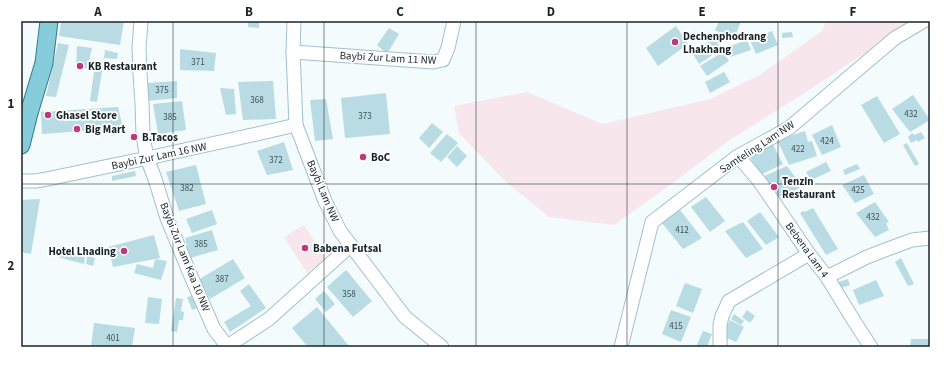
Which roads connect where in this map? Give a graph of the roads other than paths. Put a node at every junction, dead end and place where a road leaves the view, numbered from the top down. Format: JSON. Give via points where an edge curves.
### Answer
{"nodes":[{"id":1,"x":39,"y":21,"type":"edge"},
{"id":2,"x":50,"y":21,"type":"edge"},
{"id":3,"x":141,"y":21,"type":"edge"},
{"id":4,"x":294,"y":21,"type":"edge"},
{"id":5,"x":454,"y":21,"type":"edge"},
{"id":6,"x":924,"y":21,"type":"edge"},
{"id":7,"x":293,"y":52,"type":"junction"},
{"id":8,"x":21,"y":110,"type":"edge"},
{"id":9,"x":296,"y":125,"type":"junction"},
{"id":10,"x":21,"y":145,"type":"edge"},
{"id":11,"x":738,"y":156,"type":"junction"},
{"id":12,"x":147,"y":158,"type":"junction"},
{"id":13,"x":21,"y":181,"type":"edge"},
{"id":14,"x":930,"y":238,"type":"edge"},
{"id":15,"x":351,"y":245,"type":"junction"},
{"id":16,"x":809,"y":254,"type":"junction"},
{"id":17,"x":827,"y":277,"type":"junction"},
{"id":18,"x":226,"y":347,"type":"edge"},
{"id":19,"x":442,"y":347,"type":"edge"},
{"id":20,"x":621,"y":347,"type":"edge"},
{"id":21,"x":720,"y":347,"type":"edge"},
{"id":22,"x":871,"y":347,"type":"edge"}],
"edges":[{"from":1,"to":8,"type":"main road","via":[[35,61]]},
{"from":2,"to":10,"type":"main road","via":[[44,63]]},
{"from":3,"to":12,"type":"street","name":"Baybi Zur Lam Kaa 10 NW","via":[[140,74],[143,136]]},
{"from":4,"to":7,"type":"street","name":"Baybi Lam NW"},
{"from":5,"to":7,"type":"street","name":"Baybi Zur Lam 11 NW","via":[[443,60],[433,62]]},
{"from":6,"to":11,"type":"street","name":"Samteling Lam NW","via":[[895,38],[789,128]]},
{"from":7,"to":9,"type":"street","name":"Baybi Lam NW"},
{"from":9,"to":12,"type":"street","name":"Baybi Zur Lam 16 NW"},
{"from":9,"to":15,"type":"street","name":"Baybi Lam NW","via":[[325,201],[340,231]]},
{"from":11,"to":16,"type":"street","name":"Bebena Lam 4","via":[[760,182]]},
{"from":11,"to":20,"type":"street","name":"Samteling Lam NW","via":[[652,222]]},
{"from":12,"to":13,"type":"street","name":"Baybi Zur Lam 16 NW","via":[[36,181]]},
{"from":12,"to":18,"type":"street","name":"Baybi Zur Lam Kaa 10 NW","via":[[167,218],[190,274],[214,329]]},
{"from":14,"to":17,"type":"street","via":[[912,240],[885,250]]},
{"from":15,"to":18,"type":"street","via":[[269,320]]},
{"from":15,"to":19,"type":"street","name":"Baybi Lam NW","via":[[405,317]]},
{"from":16,"to":17,"type":"street","name":"Bebena Lam 4"},
{"from":16,"to":21,"type":"street","via":[[729,301],[720,325]]},
{"from":17,"to":22,"type":"street","name":"Bebena Lam 4"}]}
